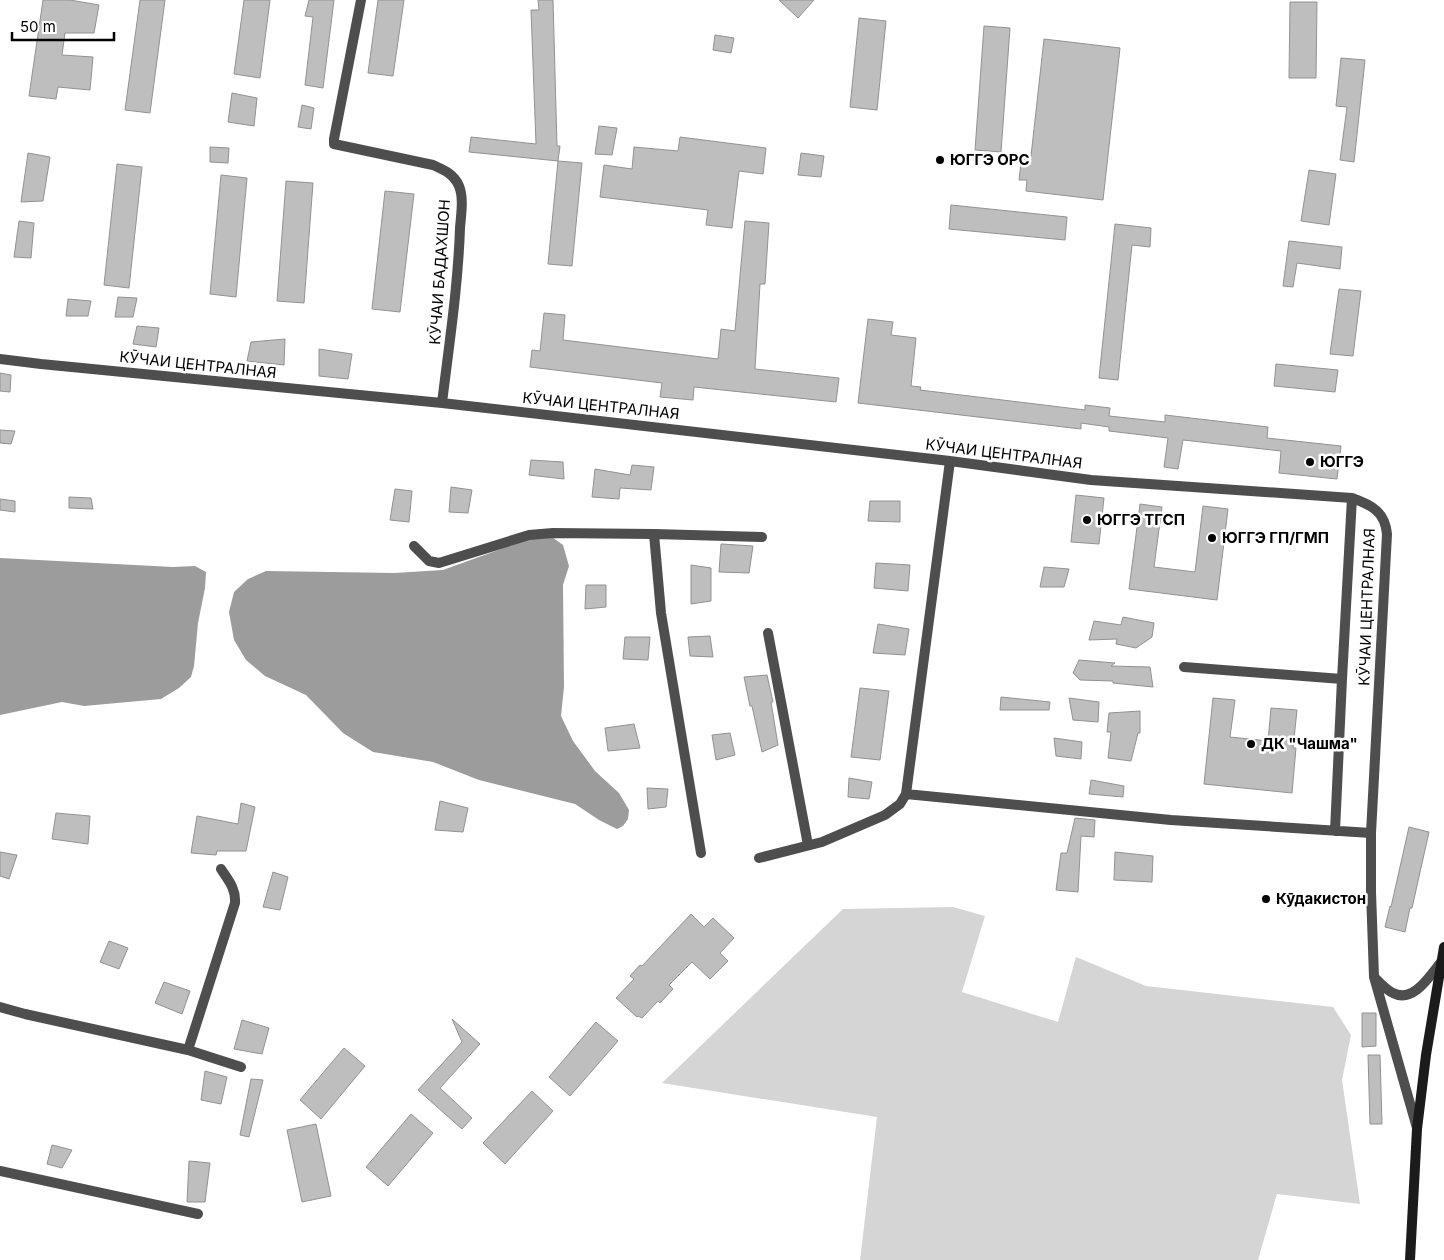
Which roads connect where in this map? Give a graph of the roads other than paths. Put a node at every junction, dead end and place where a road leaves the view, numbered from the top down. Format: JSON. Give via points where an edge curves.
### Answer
{"nodes":[{"id":1,"x":361,"y":0,"type":"edge"},
{"id":2,"x":0,"y":359,"type":"edge"},
{"id":3,"x":442,"y":403,"type":"junction"},
{"id":4,"x":950,"y":461,"type":"junction"},
{"id":5,"x":1352,"y":498,"type":"junction"},
{"id":6,"x":654,"y":534,"type":"junction"},
{"id":7,"x":762,"y":537,"type":"dead end"},
{"id":8,"x":414,"y":546,"type":"dead end"},
{"id":9,"x":768,"y":634,"type":"dead end"},
{"id":10,"x":1184,"y":667,"type":"dead end"},
{"id":11,"x":1342,"y":679,"type":"junction"},
{"id":12,"x":906,"y":794,"type":"junction"},
{"id":13,"x":1335,"y":831,"type":"junction"},
{"id":14,"x":1371,"y":833,"type":"junction"},
{"id":15,"x":808,"y":845,"type":"junction"},
{"id":16,"x":701,"y":853,"type":"dead end"},
{"id":17,"x":759,"y":858,"type":"dead end"},
{"id":18,"x":221,"y":869,"type":"dead end"},
{"id":19,"x":1444,"y":947,"type":"edge"},
{"id":20,"x":1442,"y":960,"type":"junction"},
{"id":21,"x":1374,"y":977,"type":"junction"},
{"id":22,"x":0,"y":1007,"type":"edge"},
{"id":23,"x":188,"y":1050,"type":"junction"},
{"id":24,"x":242,"y":1067,"type":"dead end"},
{"id":25,"x":1417,"y":1129,"type":"junction"},
{"id":26,"x":0,"y":1171,"type":"edge"},
{"id":27,"x":198,"y":1214,"type":"dead end"},
{"id":28,"x":1410,"y":1260,"type":"edge"}],
"edges":[{"from":1,"to":3,"type":"street","name":"КӮЧАИ БАДАХШОН","via":[[334,144],[433,165],[454,177],[460,186],[460,240]]},
{"from":2,"to":3,"type":"street","name":"КӮЧАИ ЦЕНТРАЛНАЯ"},
{"from":3,"to":4,"type":"street","name":"КӮЧАИ ЦЕНТРАЛНАЯ"},
{"from":4,"to":5,"type":"street","name":"КӮЧАИ ЦЕНТРАЛНАЯ","via":[[1091,480]]},
{"from":4,"to":12,"type":"street"},
{"from":5,"to":11,"type":"street"},
{"from":5,"to":14,"type":"street","name":"КӮЧАИ ЦЕНТРАЛНАЯ","via":[[1380,513],[1387,534]]},
{"from":6,"to":7,"type":"street"},
{"from":6,"to":8,"type":"street","via":[[553,533],[529,536],[439,563],[429,561]]},
{"from":6,"to":16,"type":"street","via":[[661,613]]},
{"from":9,"to":15,"type":"street"},
{"from":10,"to":11,"type":"street"},
{"from":11,"to":13,"type":"street"},
{"from":12,"to":13,"type":"street","via":[[1171,820]]},
{"from":12,"to":15,"type":"street","via":[[900,804],[885,815]]},
{"from":13,"to":14,"type":"street"},
{"from":14,"to":21,"type":"street","name":"КӮЧАИ ЦЕНТРАЛНАЯ"},
{"from":15,"to":17,"type":"street"},
{"from":18,"to":23,"type":"street","via":[[232,884],[235,903]]},
{"from":19,"to":20,"type":"main road"},
{"from":20,"to":21,"type":"street","via":[[1409,995],[1392,993]]},
{"from":20,"to":25,"type":"main road"},
{"from":21,"to":25,"type":"street","name":"КӮЧАИ ЦЕНТРАЛНАЯ"},
{"from":22,"to":23,"type":"street"},
{"from":23,"to":24,"type":"street"},
{"from":25,"to":28,"type":"main road"},
{"from":26,"to":27,"type":"street"}]}
